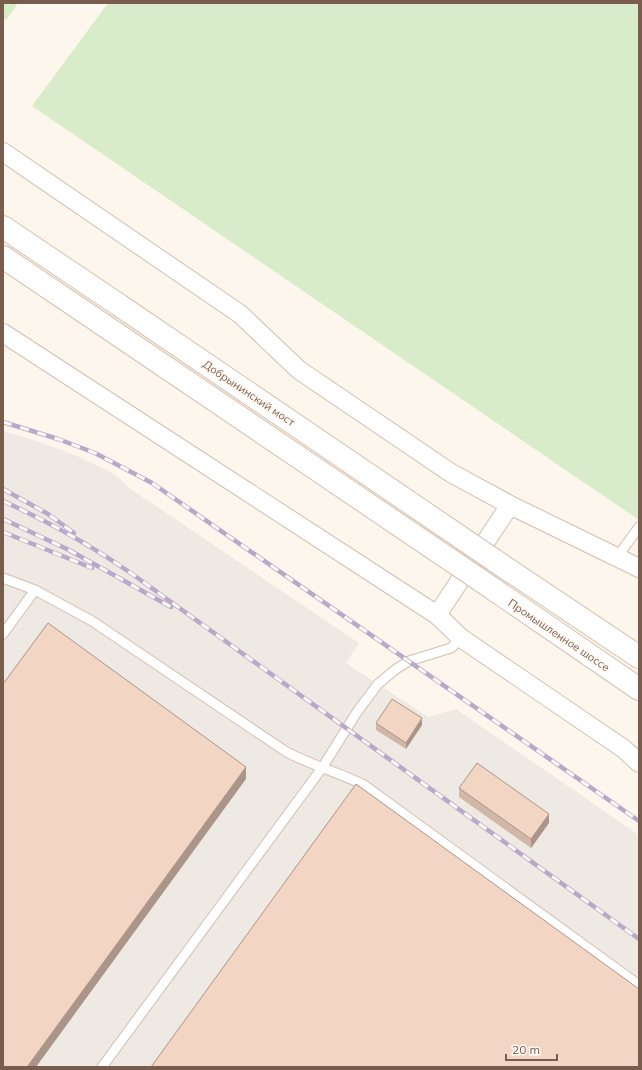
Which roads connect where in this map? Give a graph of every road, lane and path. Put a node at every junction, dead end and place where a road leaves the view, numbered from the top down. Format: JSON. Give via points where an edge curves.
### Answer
{"nodes":[{"id":1,"x":3,"y":152,"type":"edge"},
{"id":2,"x":3,"y":227,"type":"edge"},
{"id":3,"x":3,"y":257,"type":"edge"},
{"id":4,"x":3,"y":332,"type":"edge"},
{"id":5,"x":510,"y":505,"type":"junction"},
{"id":6,"x":639,"y":527,"type":"edge"},
{"id":7,"x":618,"y":556,"type":"junction"},
{"id":8,"x":639,"y":568,"type":"edge"},
{"id":9,"x":3,"y":578,"type":"edge"},
{"id":10,"x":34,"y":590,"type":"junction"},
{"id":11,"x":437,"y":615,"type":"junction"},
{"id":12,"x":3,"y":634,"type":"edge"},
{"id":13,"x":461,"y":638,"type":"junction"},
{"id":14,"x":639,"y":657,"type":"edge"},
{"id":15,"x":639,"y":689,"type":"edge"},
{"id":16,"x":639,"y":763,"type":"edge"},
{"id":17,"x":322,"y":768,"type":"junction"},
{"id":18,"x":639,"y":985,"type":"edge"},
{"id":19,"x":102,"y":1067,"type":"edge"}],
"edges":[{"from":1,"to":5,"type":"street","via":[[240,314],[300,370],[451,473]]},
{"from":2,"to":14,"type":"main road","name":"Добрынинский мост","bridge":true},
{"from":3,"to":15,"type":"main road","name":"Промышленное шоссе","bridge":true},
{"from":4,"to":11,"type":"street"},
{"from":5,"to":7,"type":"street"},
{"from":5,"to":11,"type":"street"},
{"from":6,"to":7,"type":"lane"},
{"from":7,"to":8,"type":"street"},
{"from":9,"to":10,"type":"lane"},
{"from":10,"to":12,"type":"lane"},
{"from":10,"to":17,"type":"lane","via":[[92,620],[285,751]]},
{"from":11,"to":13,"type":"street"},
{"from":13,"to":16,"type":"street","via":[[624,749]]},
{"from":13,"to":17,"type":"lane","via":[[451,648],[409,661],[378,684]]},
{"from":17,"to":18,"type":"lane","via":[[364,785]]},
{"from":17,"to":19,"type":"lane"}]}
